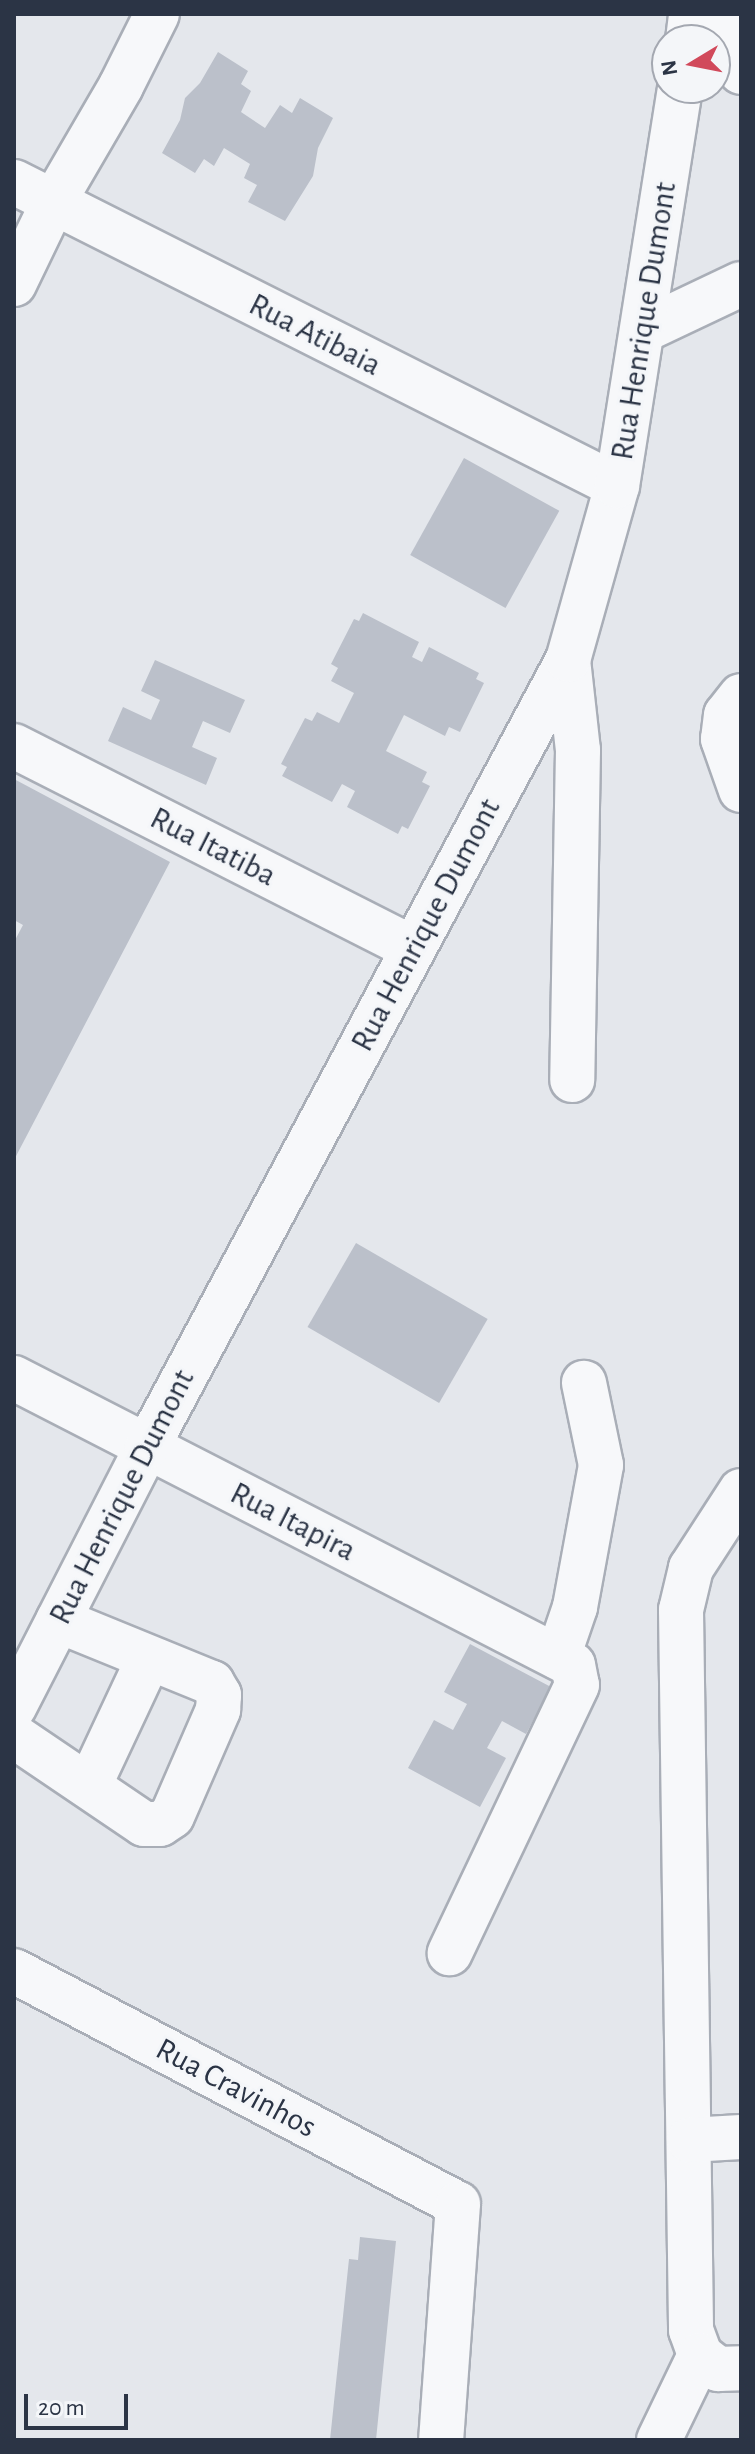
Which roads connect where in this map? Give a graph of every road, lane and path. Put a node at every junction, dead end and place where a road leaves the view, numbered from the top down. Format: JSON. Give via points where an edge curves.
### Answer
{"nodes":[{"id":1,"x":157,"y":14,"type":"edge"},
{"id":2,"x":724,"y":14,"type":"edge"},
{"id":3,"x":741,"y":72,"type":"edge"},
{"id":4,"x":678,"y":104,"type":"edge"},
{"id":5,"x":14,"y":182,"type":"edge"},
{"id":6,"x":53,"y":203,"type":"junction"},
{"id":7,"x":14,"y":284,"type":"edge"},
{"id":8,"x":739,"y":292,"type":"edge"},
{"id":9,"x":644,"y":330,"type":"junction"},
{"id":10,"x":617,"y":486,"type":"junction"},
{"id":11,"x":568,"y":660,"type":"junction"},
{"id":12,"x":741,"y":696,"type":"edge"},
{"id":13,"x":14,"y":746,"type":"edge"},
{"id":14,"x":741,"y":790,"type":"edge"},
{"id":15,"x":413,"y":948,"type":"junction"},
{"id":16,"x":572,"y":1080,"type":"dead end"},
{"id":17,"x":14,"y":1378,"type":"edge"},
{"id":18,"x":584,"y":1383,"type":"dead end"},
{"id":19,"x":147,"y":1447,"type":"junction"},
{"id":20,"x":741,"y":1491,"type":"edge"},
{"id":21,"x":58,"y":1620,"type":"junction"},
{"id":22,"x":149,"y":1658,"type":"junction"},
{"id":23,"x":566,"y":1661,"type":"junction"},
{"id":24,"x":14,"y":1707,"type":"edge"},
{"id":25,"x":14,"y":1736,"type":"edge"},
{"id":26,"x":89,"y":1786,"type":"junction"},
{"id":27,"x":450,"y":1953,"type":"dead end"},
{"id":28,"x":14,"y":1971,"type":"edge"},
{"id":29,"x":741,"y":2137,"type":"edge"},
{"id":30,"x":689,"y":2140,"type":"junction"},
{"id":31,"x":700,"y":2355,"type":"junction"},
{"id":32,"x":741,"y":2368,"type":"edge"},
{"id":33,"x":441,"y":2440,"type":"edge"},
{"id":34,"x":659,"y":2440,"type":"edge"}],
"edges":[{"from":1,"to":6,"type":"street"},
{"from":2,"to":3,"type":"street","via":[[733,59]]},
{"from":4,"to":9,"type":"street","name":"Rua Henrique Dumont"},
{"from":5,"to":6,"type":"street","name":"Rua Atibaia"},
{"from":6,"to":7,"type":"street"},
{"from":6,"to":10,"type":"street","name":"Rua Atibaia"},
{"from":8,"to":9,"type":"street"},
{"from":9,"to":10,"type":"street","name":"Rua Henrique Dumont"},
{"from":10,"to":11,"type":"street","name":"Rua Henrique Dumont"},
{"from":11,"to":15,"type":"street","name":"Rua Henrique Dumont"},
{"from":11,"to":16,"type":"street","via":[[578,750]]},
{"from":12,"to":14,"type":"street","via":[[726,715],[723,739]]},
{"from":13,"to":15,"type":"street","name":"Rua Itatiba"},
{"from":15,"to":19,"type":"street","name":"Rua Henrique Dumont"},
{"from":17,"to":19,"type":"street","name":"Rua Itapira"},
{"from":18,"to":23,"type":"street","via":[[601,1465]]},
{"from":19,"to":21,"type":"street","name":"Rua Henrique Dumont"},
{"from":19,"to":23,"type":"street","name":"Rua Itapira"},
{"from":20,"to":30,"type":"street","via":[[691,1568],[681,1610]]},
{"from":21,"to":22,"type":"street"},
{"from":21,"to":24,"type":"street","name":"Rua Henrique Dumont"},
{"from":22,"to":26,"type":"street"},
{"from":22,"to":26,"type":"street","via":[[212,1683],[219,1695],[218,1710],[172,1816],[160,1824],[144,1824]]},
{"from":23,"to":27,"type":"street","via":[[577,1685]]},
{"from":25,"to":26,"type":"street"},
{"from":28,"to":33,"type":"street","name":"Rua Cravinhos","via":[[458,2204]]},
{"from":29,"to":30,"type":"street"},
{"from":30,"to":31,"type":"street","via":[[691,2330]]},
{"from":31,"to":32,"type":"street","via":[[718,2369]]},
{"from":31,"to":34,"type":"street"}]}
